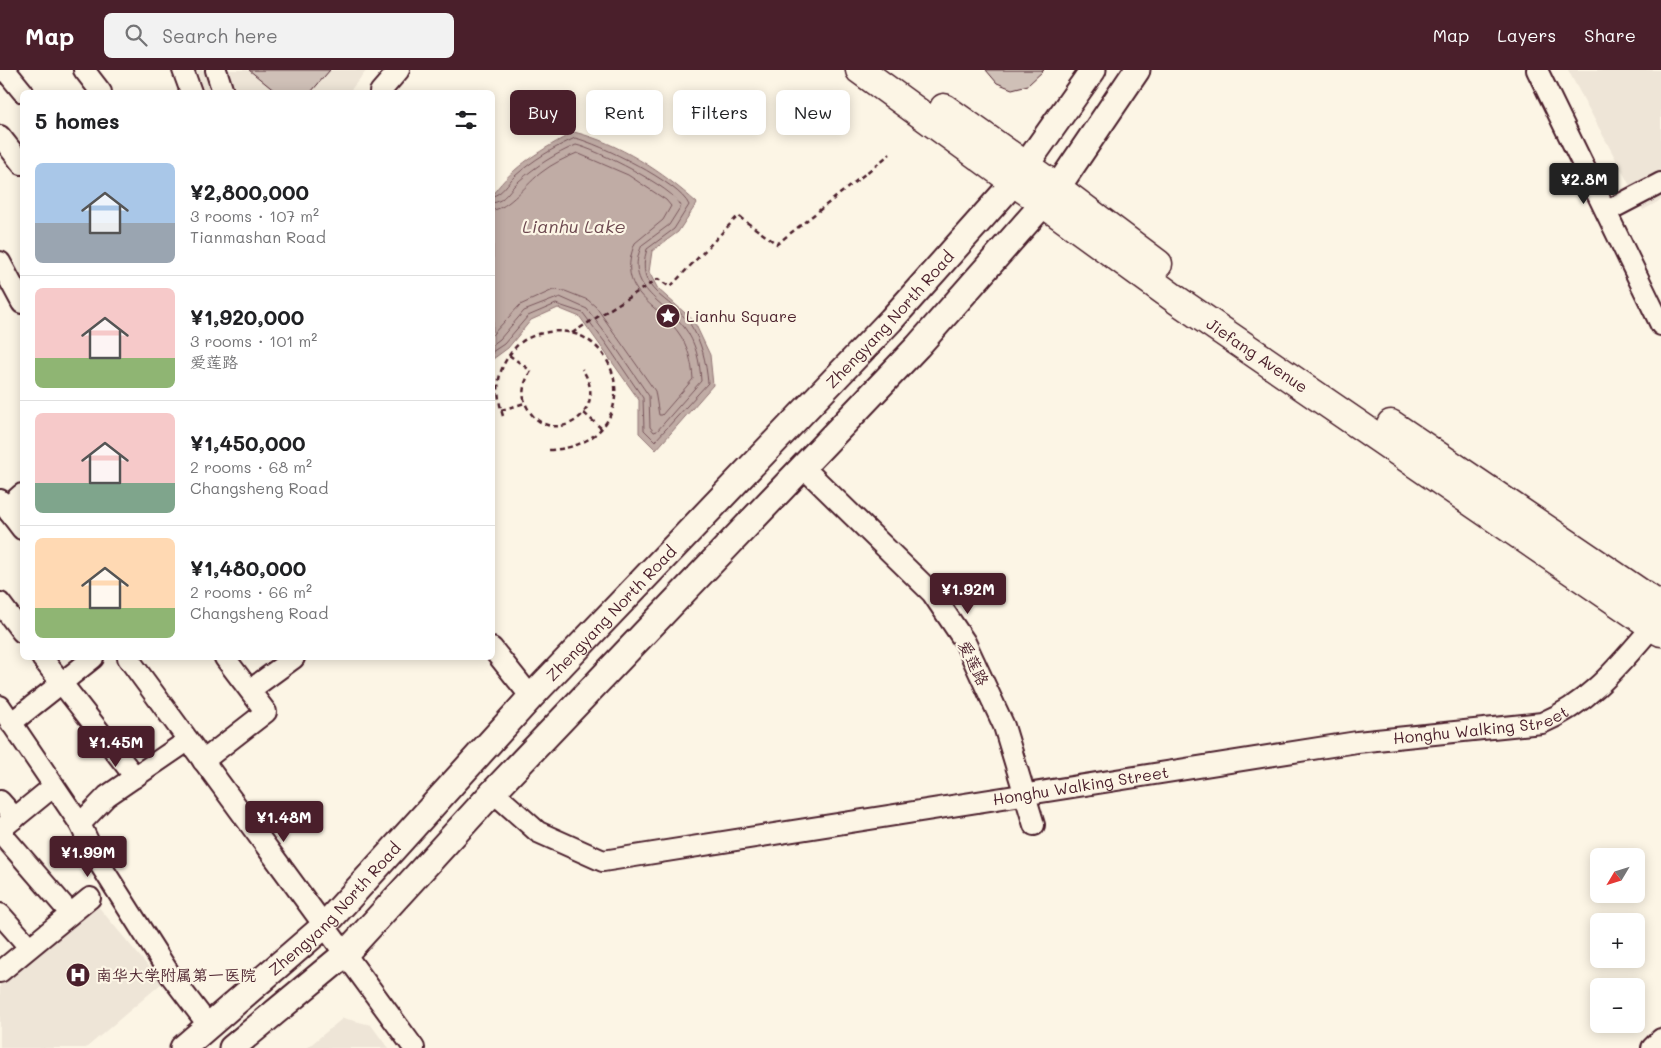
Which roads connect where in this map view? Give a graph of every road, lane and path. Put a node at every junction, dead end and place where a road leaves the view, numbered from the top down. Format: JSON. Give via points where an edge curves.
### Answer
{"nodes":[{"id":1,"x":5,"y":70,"type":"edge"},
{"id":2,"x":84,"y":70,"type":"edge"},
{"id":3,"x":183,"y":70,"type":"edge"},
{"id":4,"x":216,"y":70,"type":"edge"},
{"id":5,"x":385,"y":70,"type":"edge"},
{"id":6,"x":399,"y":70,"type":"edge"},
{"id":7,"x":860,"y":70,"type":"edge"},
{"id":8,"x":890,"y":70,"type":"edge"},
{"id":9,"x":1093,"y":70,"type":"edge"},
{"id":10,"x":1137,"y":70,"type":"edge"},
{"id":11,"x":1537,"y":70,"type":"edge"},
{"id":12,"x":1546,"y":70,"type":"edge"},
{"id":13,"x":21,"y":90,"type":"edge"},
{"id":14,"x":95,"y":90,"type":"edge"},
{"id":15,"x":190,"y":90,"type":"edge"},
{"id":16,"x":222,"y":90,"type":"edge"},
{"id":17,"x":368,"y":90,"type":"edge"},
{"id":18,"x":382,"y":90,"type":"edge"},
{"id":19,"x":890,"y":154,"type":"dead end"},
{"id":20,"x":1020,"y":174,"type":"junction"},
{"id":21,"x":1661,"y":183,"type":"edge"},
{"id":22,"x":1050,"y":195,"type":"junction"},
{"id":23,"x":1613,"y":208,"type":"junction"},
{"id":24,"x":0,"y":262,"type":"edge"},
{"id":25,"x":20,"y":299,"type":"edge"},
{"id":26,"x":1661,"y":307,"type":"edge"},
{"id":27,"x":1661,"y":325,"type":"edge"},
{"id":28,"x":572,"y":333,"type":"junction"},
{"id":29,"x":509,"y":354,"type":"junction"},
{"id":30,"x":582,"y":369,"type":"dead end"},
{"id":31,"x":497,"y":398,"type":"joint"},
{"id":32,"x":525,"y":403,"type":"junction"},
{"id":33,"x":501,"y":410,"type":"junction"},
{"id":34,"x":584,"y":413,"type":"junction"},
{"id":35,"x":503,"y":416,"type":"dead end"},
{"id":36,"x":602,"y":429,"type":"junction"},
{"id":37,"x":549,"y":450,"type":"dead end"},
{"id":38,"x":803,"y":467,"type":"junction"},
{"id":39,"x":0,"y":485,"type":"edge"},
{"id":40,"x":14,"y":507,"type":"edge"},
{"id":41,"x":20,"y":524,"type":"edge"},
{"id":42,"x":0,"y":603,"type":"edge"},
{"id":43,"x":1658,"y":621,"type":"edge"},
{"id":44,"x":20,"y":629,"type":"edge"},
{"id":45,"x":495,"y":652,"type":"edge"},
{"id":46,"x":44,"y":660,"type":"edge"},
{"id":47,"x":90,"y":660,"type":"edge"},
{"id":48,"x":117,"y":660,"type":"edge"},
{"id":49,"x":129,"y":660,"type":"edge"},
{"id":50,"x":227,"y":660,"type":"edge"},
{"id":51,"x":291,"y":660,"type":"edge"},
{"id":52,"x":62,"y":682,"type":"junction"},
{"id":53,"x":250,"y":690,"type":"junction"},
{"id":54,"x":531,"y":698,"type":"junction"},
{"id":55,"x":6,"y":714,"type":"edge"},
{"id":56,"x":180,"y":746,"type":"junction"},
{"id":57,"x":203,"y":761,"type":"junction"},
{"id":58,"x":135,"y":777,"type":"junction"},
{"id":59,"x":54,"y":786,"type":"junction"},
{"id":60,"x":493,"y":792,"type":"junction"},
{"id":61,"x":1025,"y":794,"type":"junction"},
{"id":62,"x":0,"y":801,"type":"edge"},
{"id":63,"x":80,"y":824,"type":"junction"},
{"id":64,"x":1034,"y":825,"type":"dead end"},
{"id":65,"x":5,"y":826,"type":"edge"},
{"id":66,"x":90,"y":898,"type":"dead end"},
{"id":67,"x":64,"y":906,"type":"dead end"},
{"id":68,"x":0,"y":914,"type":"edge"},
{"id":69,"x":320,"y":930,"type":"junction"},
{"id":70,"x":24,"y":940,"type":"dead end"},
{"id":71,"x":340,"y":958,"type":"junction"},
{"id":72,"x":0,"y":972,"type":"edge"},
{"id":73,"x":208,"y":1026,"type":"junction"},
{"id":74,"x":1661,"y":1039,"type":"edge"},
{"id":75,"x":183,"y":1048,"type":"edge"},
{"id":76,"x":232,"y":1048,"type":"edge"},
{"id":77,"x":400,"y":1048,"type":"edge"},
{"id":78,"x":414,"y":1048,"type":"edge"},
{"id":79,"x":1652,"y":1048,"type":"edge"}],
"edges":[{"from":1,"to":13,"type":"street"},
{"from":2,"to":14,"type":"street"},
{"from":3,"to":15,"type":"street"},
{"from":4,"to":16,"type":"street"},
{"from":5,"to":17,"type":"street"},
{"from":6,"to":18,"type":"street"},
{"from":7,"to":20,"type":"highway","name":"Jiefang Avenue"},
{"from":8,"to":20,"type":"highway","name":"Jiefang Avenue"},
{"from":9,"to":20,"type":"main road","name":"Zhengyang North Road"},
{"from":10,"to":22,"type":"main road","name":"Zhengyang North Road"},
{"from":11,"to":27,"type":"street"},
{"from":12,"to":23,"type":"street"},
{"from":19,"to":28,"type":"path","via":[[778,244],[738,216],[670,287],[658,279]]},
{"from":20,"to":22,"type":"highway","name":"Jiefang Avenue"},
{"from":20,"to":54,"type":"main road","name":"Zhengyang North Road","via":[[891,320]]},
{"from":21,"to":23,"type":"street"},
{"from":22,"to":38,"type":"main road","name":"Zhengyang North Road","via":[[918,346]]},
{"from":22,"to":43,"type":"highway","name":"Jiefang Avenue","via":[[1174,298]]},
{"from":23,"to":26,"type":"street"},
{"from":24,"to":25,"type":"street"},
{"from":28,"to":29,"type":"path","via":[[553,330],[534,335]]},
{"from":28,"to":36,"type":"path","via":[[590,341],[604,355],[613,372],[616,392],[612,412]]},
{"from":29,"to":31,"type":"path","via":[[498,378]]},
{"from":29,"to":32,"type":"path","via":[[531,371],[525,381]]},
{"from":30,"to":34,"type":"path","via":[[591,389]]},
{"from":31,"to":33,"type":"path"},
{"from":32,"to":33,"type":"path"},
{"from":32,"to":34,"type":"path","via":[[530,413],[548,425],[570,424]]},
{"from":33,"to":35,"type":"path"},
{"from":34,"to":36,"type":"path"},
{"from":36,"to":37,"type":"path","via":[[569,449]]},
{"from":38,"to":60,"type":"main road","name":"Zhengyang North Road"},
{"from":38,"to":61,"type":"street","name":"爱莲路","via":[[932,593],[965,642],[1004,726]]},
{"from":39,"to":40,"type":"street"},
{"from":40,"to":41,"type":"street"},
{"from":42,"to":44,"type":"street"},
{"from":43,"to":61,"type":"street","name":"Honghu Walking Street","via":[[1589,697],[1542,723],[1357,742]]},
{"from":45,"to":54,"type":"street"},
{"from":46,"to":52,"type":"street"},
{"from":47,"to":52,"type":"street"},
{"from":48,"to":56,"type":"street"},
{"from":49,"to":57,"type":"street"},
{"from":50,"to":53,"type":"street"},
{"from":51,"to":53,"type":"street"},
{"from":52,"to":55,"type":"street"},
{"from":52,"to":58,"type":"street"},
{"from":53,"to":57,"type":"street","via":[[266,712]]},
{"from":54,"to":69,"type":"main road","name":"Zhengyang North Road"},
{"from":55,"to":59,"type":"street"},
{"from":56,"to":58,"type":"street"},
{"from":56,"to":69,"type":"street"},
{"from":57,"to":69,"type":"street"},
{"from":58,"to":63,"type":"street","via":[[107,796]]},
{"from":59,"to":63,"type":"street"},
{"from":59,"to":65,"type":"street"},
{"from":60,"to":61,"type":"street","name":"Honghu Walking Street","via":[[538,832],[603,861]]},
{"from":60,"to":71,"type":"main road","name":"Zhengyang North Road"},
{"from":61,"to":64,"type":"street","name":"爱莲路"},
{"from":62,"to":65,"type":"street"},
{"from":63,"to":73,"type":"street","via":[[96,858]]},
{"from":65,"to":67,"type":"street"},
{"from":66,"to":72,"type":"street"},
{"from":68,"to":70,"type":"street"},
{"from":69,"to":71,"type":"street"},
{"from":69,"to":73,"type":"main road","name":"Zhengyang North Road"},
{"from":71,"to":76,"type":"main road","name":"Zhengyang North Road"},
{"from":71,"to":77,"type":"street"},
{"from":71,"to":78,"type":"street"},
{"from":73,"to":75,"type":"main road","name":"Zhengyang North Road"},
{"from":74,"to":79,"type":"street"}]}
